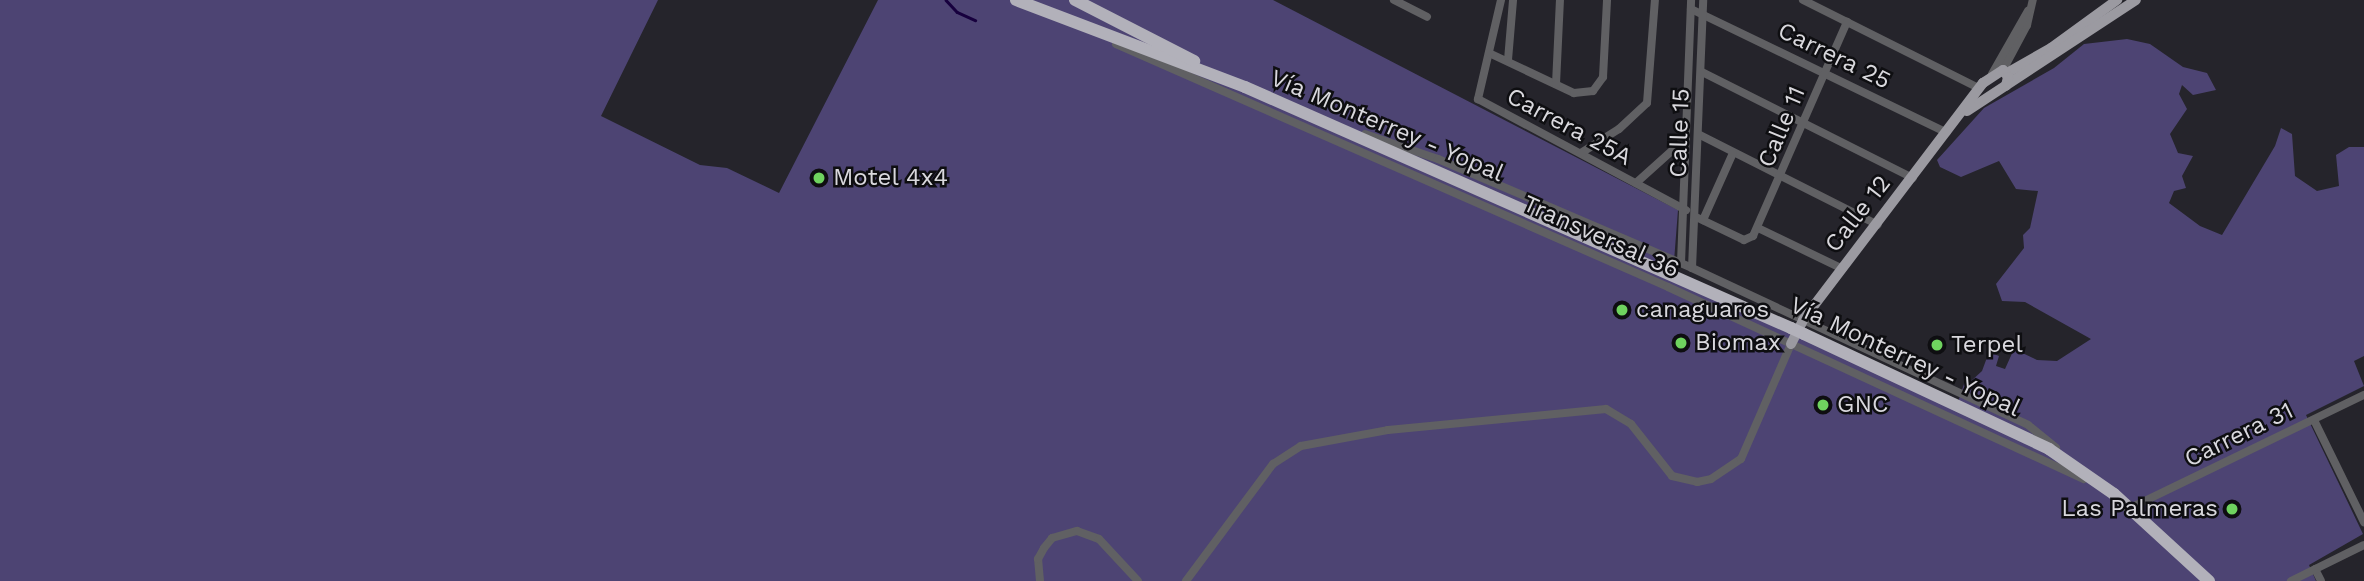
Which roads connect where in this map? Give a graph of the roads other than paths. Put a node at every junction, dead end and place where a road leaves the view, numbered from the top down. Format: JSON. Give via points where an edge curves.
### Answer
{"nodes":[{"id":1,"x":1016,"y":0,"type":"edge"},
{"id":2,"x":1075,"y":0,"type":"edge"},
{"id":3,"x":1394,"y":0,"type":"edge"},
{"id":4,"x":1501,"y":0,"type":"edge"},
{"id":5,"x":1513,"y":0,"type":"edge"},
{"id":6,"x":1560,"y":0,"type":"edge"},
{"id":7,"x":1607,"y":0,"type":"edge"},
{"id":8,"x":1655,"y":0,"type":"edge"},
{"id":9,"x":1703,"y":0,"type":"edge"},
{"id":10,"x":1803,"y":0,"type":"edge"},
{"id":11,"x":2117,"y":0,"type":"edge"},
{"id":12,"x":2136,"y":0,"type":"edge"},
{"id":13,"x":2032,"y":2,"type":"edge"},
{"id":14,"x":1691,"y":5,"type":"edge"},
{"id":15,"x":1703,"y":12,"type":"junction"},
{"id":16,"x":1427,"y":16,"type":"dead end"},
{"id":17,"x":1059,"y":19,"type":"junction"},
{"id":18,"x":1847,"y":22,"type":"junction"},
{"id":19,"x":1489,"y":53,"type":"junction"},
{"id":20,"x":1508,"y":60,"type":"junction"},
{"id":21,"x":2005,"y":71,"type":"junction"},
{"id":22,"x":1702,"y":72,"type":"junction"},
{"id":23,"x":1825,"y":73,"type":"junction"},
{"id":24,"x":1992,"y":74,"type":"junction"},
{"id":25,"x":1556,"y":83,"type":"junction"},
{"id":26,"x":2006,"y":86,"type":"junction"},
{"id":27,"x":1245,"y":87,"type":"junction"},
{"id":28,"x":1979,"y":88,"type":"junction"},
{"id":29,"x":1963,"y":113,"type":"junction"},
{"id":30,"x":1312,"y":116,"type":"junction"},
{"id":31,"x":1687,"y":117,"type":"junction"},
{"id":32,"x":1700,"y":120,"type":"junction"},
{"id":33,"x":1804,"y":125,"type":"junction"},
{"id":34,"x":1947,"y":134,"type":"junction"},
{"id":35,"x":1700,"y":135,"type":"junction"},
{"id":36,"x":1686,"y":138,"type":"junction"},
{"id":37,"x":1733,"y":152,"type":"junction"},
{"id":38,"x":1581,"y":153,"type":"junction"},
{"id":39,"x":1782,"y":176,"type":"junction"},
{"id":40,"x":1913,"y":178,"type":"junction"},
{"id":41,"x":1636,"y":183,"type":"junction"},
{"id":42,"x":1686,"y":210,"type":"junction"},
{"id":43,"x":1700,"y":218,"type":"junction"},
{"id":44,"x":1878,"y":225,"type":"junction"},
{"id":45,"x":1758,"y":228,"type":"junction"},
{"id":46,"x":1681,"y":263,"type":"junction"},
{"id":47,"x":1692,"y":268,"type":"junction"},
{"id":48,"x":1843,"y":269,"type":"junction"},
{"id":49,"x":1803,"y":320,"type":"junction"},
{"id":50,"x":1791,"y":344,"type":"junction"},
{"id":51,"x":2364,"y":395,"type":"edge"},
{"id":52,"x":2314,"y":420,"type":"junction"},
{"id":53,"x":2092,"y":478,"type":"junction"},
{"id":54,"x":2127,"y":505,"type":"junction"},
{"id":55,"x":2364,"y":522,"type":"edge"},
{"id":56,"x":2364,"y":545,"type":"edge"},
{"id":57,"x":2315,"y":569,"type":"junction"},
{"id":58,"x":1040,"y":581,"type":"edge"},
{"id":59,"x":1138,"y":581,"type":"edge"},
{"id":60,"x":1186,"y":581,"type":"edge"},
{"id":61,"x":2209,"y":581,"type":"edge"},
{"id":62,"x":2291,"y":581,"type":"edge"},
{"id":63,"x":2322,"y":581,"type":"edge"}],
"edges":[{"from":1,"to":17,"type":"highway","name":"Vía Monterrey - Yopal"},
{"from":2,"to":27,"type":"highway","name":"Vía Monterrey - Yopal"},
{"from":3,"to":16,"type":"street"},
{"from":4,"to":19,"type":"street"},
{"from":5,"to":20,"type":"street"},
{"from":6,"to":25,"type":"street"},
{"from":7,"to":25,"type":"street","via":[[1603,77],[1593,91],[1574,93]]},
{"from":8,"to":38,"type":"street","via":[[1647,103],[1619,129]]},
{"from":9,"to":15,"type":"street","name":"Calle 15"},
{"from":10,"to":18,"type":"street"},
{"from":11,"to":21,"type":"main road","via":[[2051,48]]},
{"from":12,"to":26,"type":"main road"},
{"from":13,"to":21,"type":"street"},
{"from":13,"to":24,"type":"street"},
{"from":14,"to":15,"type":"street","name":"Carrera 25"},
{"from":14,"to":31,"type":"street","name":"Calle 15"},
{"from":15,"to":22,"type":"street","name":"Calle 15"},
{"from":15,"to":23,"type":"street","name":"Carrera 25"},
{"from":17,"to":27,"type":"highway","name":"Vía Monterrey - Yopal"},
{"from":17,"to":50,"type":"street","name":"Transversal 36"},
{"from":18,"to":23,"type":"street","name":"Calle 11"},
{"from":18,"to":28,"type":"street"},
{"from":19,"to":20,"type":"street"},
{"from":19,"to":38,"type":"street","name":"Carrera 25A","via":[[1477,93],[1482,103]]},
{"from":20,"to":25,"type":"street"},
{"from":21,"to":24,"type":"main road"},
{"from":21,"to":26,"type":"main road"},
{"from":22,"to":32,"type":"street","name":"Calle 15"},
{"from":22,"to":33,"type":"street"},
{"from":23,"to":33,"type":"street","name":"Calle 11"},
{"from":23,"to":34,"type":"street","name":"Carrera 25"},
{"from":24,"to":28,"type":"main road","name":"Calle 12"},
{"from":26,"to":29,"type":"main road"},
{"from":27,"to":30,"type":"highway","name":"Vía Monterrey - Yopal"},
{"from":28,"to":29,"type":"main road","name":"Calle 12"},
{"from":29,"to":34,"type":"main road","name":"Calle 12"},
{"from":30,"to":46,"type":"street","name":"Transversal 36","via":[[1438,159]]},
{"from":30,"to":53,"type":"highway","name":"Vía Monterrey - Yopal","bridge":true,"via":[[2021,433]]},
{"from":31,"to":32,"type":"street"},
{"from":31,"to":36,"type":"street","name":"Calle 15"},
{"from":32,"to":35,"type":"street","name":"Calle 15"},
{"from":33,"to":39,"type":"street","name":"Calle 11"},
{"from":33,"to":40,"type":"street"},
{"from":34,"to":40,"type":"main road","name":"Calle 12"},
{"from":35,"to":37,"type":"street"},
{"from":35,"to":43,"type":"street","name":"Calle 15"},
{"from":36,"to":41,"type":"street"},
{"from":36,"to":42,"type":"street","name":"Calle 15"},
{"from":37,"to":39,"type":"street"},
{"from":37,"to":43,"type":"street"},
{"from":38,"to":41,"type":"street","name":"Carrera 25A"},
{"from":39,"to":44,"type":"street"},
{"from":39,"to":45,"type":"street","name":"Calle 11"},
{"from":40,"to":44,"type":"main road","name":"Calle 12"},
{"from":41,"to":42,"type":"street","name":"Carrera 25A"},
{"from":42,"to":46,"type":"street","name":"Calle 15"},
{"from":43,"to":45,"type":"street","name":"Calle 11","via":[[1744,240]]},
{"from":43,"to":47,"type":"street","name":"Calle 15"},
{"from":44,"to":48,"type":"main road","name":"Calle 12"},
{"from":45,"to":48,"type":"street"},
{"from":46,"to":47,"type":"street","name":"Transversal 36"},
{"from":47,"to":49,"type":"street","name":"Transversal 36"},
{"from":48,"to":49,"type":"main road","name":"Calle 12"},
{"from":49,"to":50,"type":"main road","name":"Calle 12"},
{"from":49,"to":53,"type":"street","name":"Transversal 36","via":[[2028,425]]},
{"from":50,"to":54,"type":"street","name":"Transversal 36","via":[[2007,441]]},
{"from":50,"to":60,"type":"street","via":[[1741,459],[1711,479],[1685,481],[1672,476],[1632,424],[1606,409],[1388,430],[1301,446],[1273,464]]},
{"from":51,"to":52,"type":"street","name":"Carrera 31"},
{"from":52,"to":54,"type":"street","name":"Carrera 31"},
{"from":52,"to":55,"type":"street"},
{"from":53,"to":54,"type":"highway","name":"Vía Monterrey - Yopal"},
{"from":54,"to":61,"type":"highway","name":"Vía Monterrey - Yopal"},
{"from":56,"to":57,"type":"street"},
{"from":57,"to":62,"type":"street"},
{"from":57,"to":63,"type":"street"},
{"from":58,"to":59,"type":"street","via":[[1038,559],[1044,548],[1059,534],[1077,531],[1099,539]]}]}
